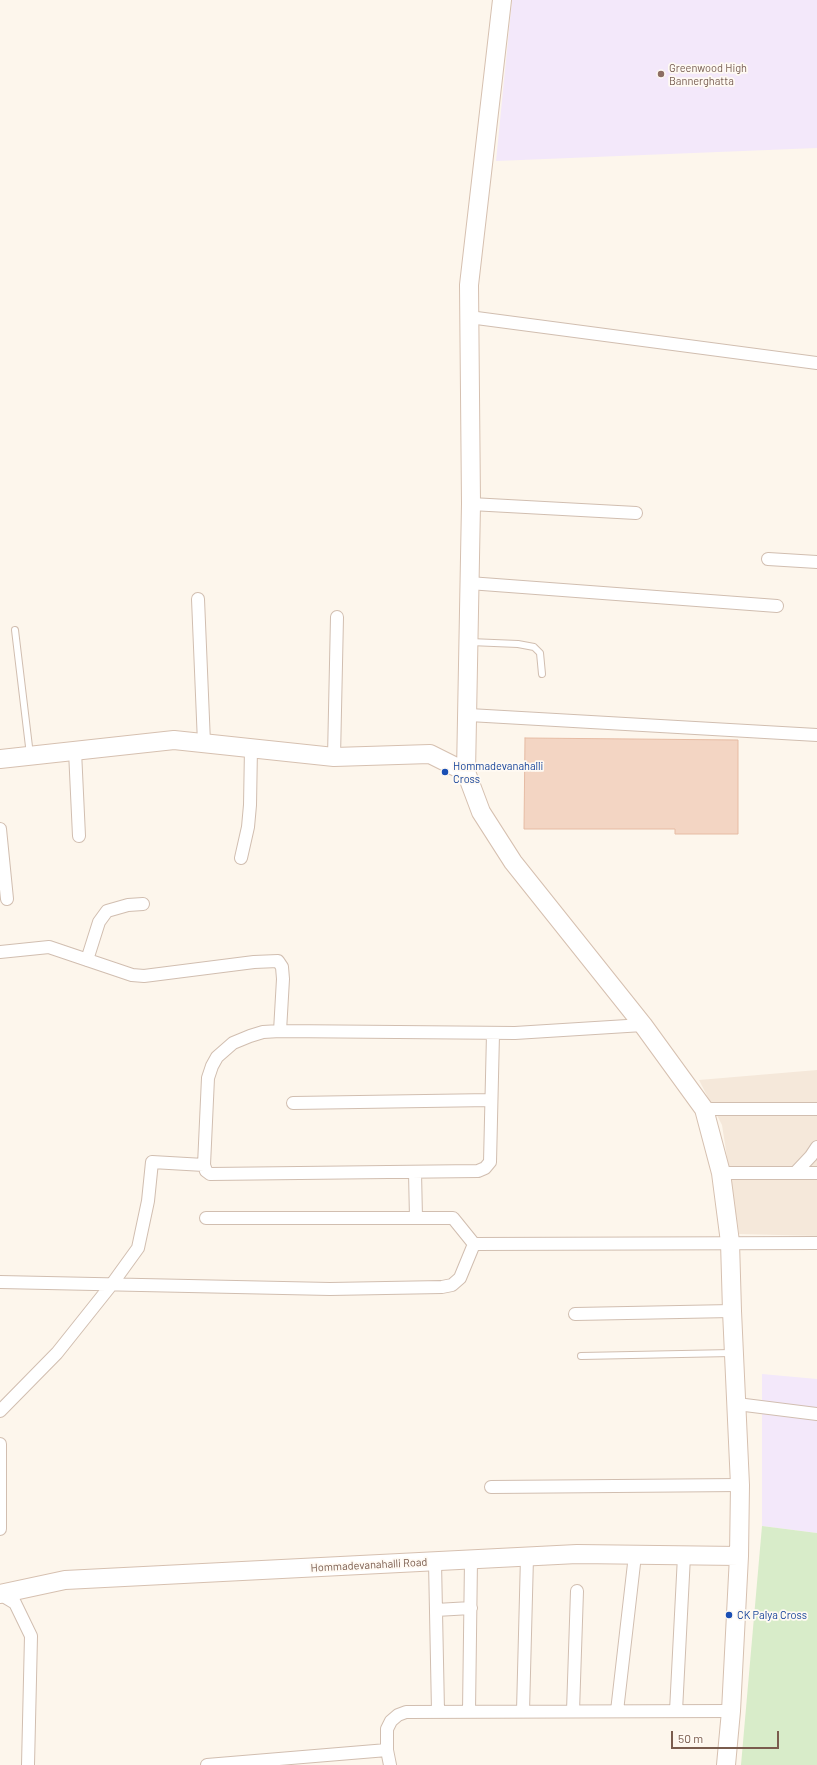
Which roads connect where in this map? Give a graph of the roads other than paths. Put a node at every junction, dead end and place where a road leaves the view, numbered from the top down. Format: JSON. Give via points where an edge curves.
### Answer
{"nodes":[{"id":1,"x":502,"y":0,"type":"edge"},
{"id":2,"x":469,"y":318,"type":"junction"},
{"id":3,"x":817,"y":363,"type":"edge"},
{"id":4,"x":471,"y":504,"type":"junction"},
{"id":5,"x":636,"y":513,"type":"dead end"},
{"id":6,"x":768,"y":559,"type":"dead end"},
{"id":7,"x":817,"y":562,"type":"edge"},
{"id":8,"x":469,"y":583,"type":"junction"},
{"id":9,"x":198,"y":599,"type":"dead end"},
{"id":10,"x":778,"y":606,"type":"dead end"},
{"id":11,"x":337,"y":617,"type":"dead end"},
{"id":12,"x":15,"y":630,"type":"dead end"},
{"id":13,"x":469,"y":642,"type":"junction"},
{"id":14,"x":542,"y":674,"type":"dead end"},
{"id":15,"x":469,"y":715,"type":"junction"},
{"id":16,"x":817,"y":735,"type":"edge"},
{"id":17,"x":204,"y":743,"type":"junction"},
{"id":18,"x":250,"y":748,"type":"junction"},
{"id":19,"x":75,"y":751,"type":"junction"},
{"id":20,"x":30,"y":756,"type":"junction"},
{"id":21,"x":334,"y":757,"type":"junction"},
{"id":22,"x":0,"y":759,"type":"edge"},
{"id":23,"x":466,"y":772,"type":"junction"},
{"id":24,"x":0,"y":829,"type":"edge"},
{"id":25,"x":79,"y":836,"type":"dead end"},
{"id":26,"x":241,"y":858,"type":"dead end"},
{"id":27,"x":7,"y":899,"type":"dead end"},
{"id":28,"x":143,"y":904,"type":"dead end"},
{"id":29,"x":0,"y":952,"type":"edge"},
{"id":30,"x":87,"y":960,"type":"junction"},
{"id":31,"x":643,"y":1025,"type":"junction"},
{"id":32,"x":280,"y":1031,"type":"junction"},
{"id":33,"x":493,"y":1034,"type":"junction"},
{"id":34,"x":491,"y":1100,"type":"junction"},
{"id":35,"x":293,"y":1103,"type":"dead end"},
{"id":36,"x":704,"y":1109,"type":"junction"},
{"id":37,"x":817,"y":1109,"type":"edge"},
{"id":38,"x":817,"y":1147,"type":"edge"},
{"id":39,"x":204,"y":1165,"type":"junction"},
{"id":40,"x":415,"y":1172,"type":"junction"},
{"id":41,"x":721,"y":1173,"type":"junction"},
{"id":42,"x":796,"y":1173,"type":"junction"},
{"id":43,"x":817,"y":1173,"type":"edge"},
{"id":44,"x":206,"y":1218,"type":"dead end"},
{"id":45,"x":416,"y":1218,"type":"junction"},
{"id":46,"x":730,"y":1242,"type":"junction"},
{"id":47,"x":817,"y":1243,"type":"edge"},
{"id":48,"x":474,"y":1244,"type":"junction"},
{"id":49,"x":0,"y":1282,"type":"edge"},
{"id":50,"x":112,"y":1284,"type":"junction"},
{"id":51,"x":732,"y":1311,"type":"junction"},
{"id":52,"x":575,"y":1314,"type":"dead end"},
{"id":53,"x":734,"y":1353,"type":"junction"},
{"id":54,"x":582,"y":1356,"type":"dead end"},
{"id":55,"x":737,"y":1404,"type":"junction"},
{"id":56,"x":0,"y":1411,"type":"edge"},
{"id":57,"x":817,"y":1414,"type":"edge"},
{"id":58,"x":0,"y":1445,"type":"edge"},
{"id":59,"x":740,"y":1485,"type":"junction"},
{"id":60,"x":491,"y":1487,"type":"dead end"},
{"id":61,"x":0,"y":1529,"type":"edge"},
{"id":62,"x":635,"y":1556,"type":"junction"},
{"id":63,"x":684,"y":1556,"type":"junction"},
{"id":64,"x":739,"y":1556,"type":"junction"},
{"id":65,"x":526,"y":1557,"type":"junction"},
{"id":66,"x":471,"y":1560,"type":"junction"},
{"id":67,"x":435,"y":1562,"type":"junction"},
{"id":68,"x":577,"y":1591,"type":"dead end"},
{"id":69,"x":0,"y":1594,"type":"edge"},
{"id":70,"x":471,"y":1608,"type":"junction"},
{"id":71,"x":436,"y":1610,"type":"junction"},
{"id":72,"x":438,"y":1711,"type":"junction"},
{"id":73,"x":469,"y":1711,"type":"junction"},
{"id":74,"x":523,"y":1711,"type":"junction"},
{"id":75,"x":573,"y":1711,"type":"junction"},
{"id":76,"x":617,"y":1711,"type":"junction"},
{"id":77,"x":676,"y":1711,"type":"junction"},
{"id":78,"x":731,"y":1711,"type":"junction"},
{"id":79,"x":387,"y":1750,"type":"junction"},
{"id":80,"x":28,"y":1765,"type":"edge"},
{"id":81,"x":207,"y":1765,"type":"edge"},
{"id":82,"x":390,"y":1765,"type":"edge"},
{"id":83,"x":726,"y":1765,"type":"edge"}],
"edges":[{"from":1,"to":2,"type":"main road","via":[[469,285]]},
{"from":2,"to":3,"type":"street"},
{"from":2,"to":4,"type":"main road"},
{"from":4,"to":5,"type":"street"},
{"from":4,"to":8,"type":"main road"},
{"from":6,"to":7,"type":"street"},
{"from":8,"to":10,"type":"street"},
{"from":8,"to":13,"type":"main road"},
{"from":9,"to":17,"type":"street"},
{"from":11,"to":21,"type":"street"},
{"from":12,"to":20,"type":"lane"},
{"from":13,"to":14,"type":"lane","via":[[534,647],[540,653]]},
{"from":13,"to":15,"type":"main road"},
{"from":15,"to":16,"type":"street"},
{"from":15,"to":23,"type":"main road"},
{"from":17,"to":18,"type":"main road"},
{"from":17,"to":19,"type":"main road","via":[[174,740]]},
{"from":18,"to":21,"type":"main road"},
{"from":18,"to":26,"type":"street","via":[[250,805]]},
{"from":19,"to":20,"type":"main road"},
{"from":19,"to":25,"type":"street"},
{"from":20,"to":22,"type":"main road"},
{"from":21,"to":23,"type":"main road","via":[[430,754]]},
{"from":23,"to":31,"type":"main road","via":[[481,812],[513,862]]},
{"from":24,"to":27,"type":"street"},
{"from":28,"to":30,"type":"street","via":[[107,911],[99,922]]},
{"from":29,"to":30,"type":"street","via":[[48,947]]},
{"from":30,"to":32,"type":"street","via":[[132,975],[144,976],[278,961],[282,967],[283,979]]},
{"from":31,"to":33,"type":"street"},
{"from":31,"to":36,"type":"main road"},
{"from":32,"to":33,"type":"street"},
{"from":32,"to":39,"type":"street","via":[[263,1032],[233,1044],[217,1057],[208,1078]]},
{"from":33,"to":34,"type":"street"},
{"from":34,"to":35,"type":"street"},
{"from":34,"to":40,"type":"street","via":[[490,1162],[485,1168],[478,1171]]},
{"from":36,"to":37,"type":"street"},
{"from":36,"to":41,"type":"main road"},
{"from":38,"to":42,"type":"street"},
{"from":39,"to":40,"type":"street","via":[[210,1174]]},
{"from":39,"to":50,"type":"street","via":[[152,1162],[148,1201],[138,1248]]},
{"from":40,"to":45,"type":"street"},
{"from":41,"to":42,"type":"street"},
{"from":41,"to":46,"type":"main road"},
{"from":42,"to":43,"type":"street"},
{"from":44,"to":45,"type":"street"},
{"from":45,"to":48,"type":"street","via":[[453,1218]]},
{"from":46,"to":47,"type":"street"},
{"from":46,"to":48,"type":"street"},
{"from":46,"to":51,"type":"main road"},
{"from":48,"to":50,"type":"street","via":[[460,1278],[452,1285],[442,1287],[330,1289]]},
{"from":49,"to":50,"type":"street"},
{"from":50,"to":56,"type":"street","via":[[56,1353]]},
{"from":51,"to":52,"type":"street"},
{"from":51,"to":53,"type":"main road"},
{"from":53,"to":54,"type":"lane"},
{"from":53,"to":55,"type":"main road"},
{"from":55,"to":57,"type":"street"},
{"from":55,"to":59,"type":"main road"},
{"from":58,"to":61,"type":"street"},
{"from":59,"to":60,"type":"street"},
{"from":59,"to":64,"type":"main road"},
{"from":62,"to":63,"type":"main road","name":"Hommadevanahalli Road"},
{"from":62,"to":65,"type":"main road","name":"Hommadevanahalli Road","via":[[577,1554]]},
{"from":62,"to":76,"type":"street"},
{"from":63,"to":64,"type":"main road","name":"Hommadevanahalli Road"},
{"from":63,"to":77,"type":"street"},
{"from":64,"to":78,"type":"main road"},
{"from":65,"to":66,"type":"main road","name":"Hommadevanahalli Road"},
{"from":65,"to":74,"type":"street"},
{"from":66,"to":67,"type":"main road","name":"Hommadevanahalli Road"},
{"from":66,"to":70,"type":"street"},
{"from":67,"to":69,"type":"main road","name":"Hommadevanahalli Road","via":[[65,1580]]},
{"from":67,"to":71,"type":"street"},
{"from":68,"to":75,"type":"street"},
{"from":69,"to":80,"type":"street","via":[[15,1602],[31,1636]]},
{"from":70,"to":71,"type":"street"},
{"from":70,"to":73,"type":"street"},
{"from":71,"to":72,"type":"street"},
{"from":72,"to":73,"type":"street"},
{"from":72,"to":79,"type":"street","via":[[398,1714],[387,1729]]},
{"from":73,"to":74,"type":"street"},
{"from":74,"to":75,"type":"street"},
{"from":75,"to":76,"type":"street"},
{"from":76,"to":77,"type":"street"},
{"from":77,"to":78,"type":"street"},
{"from":78,"to":83,"type":"main road"},
{"from":79,"to":81,"type":"street"},
{"from":79,"to":82,"type":"street"}]}
